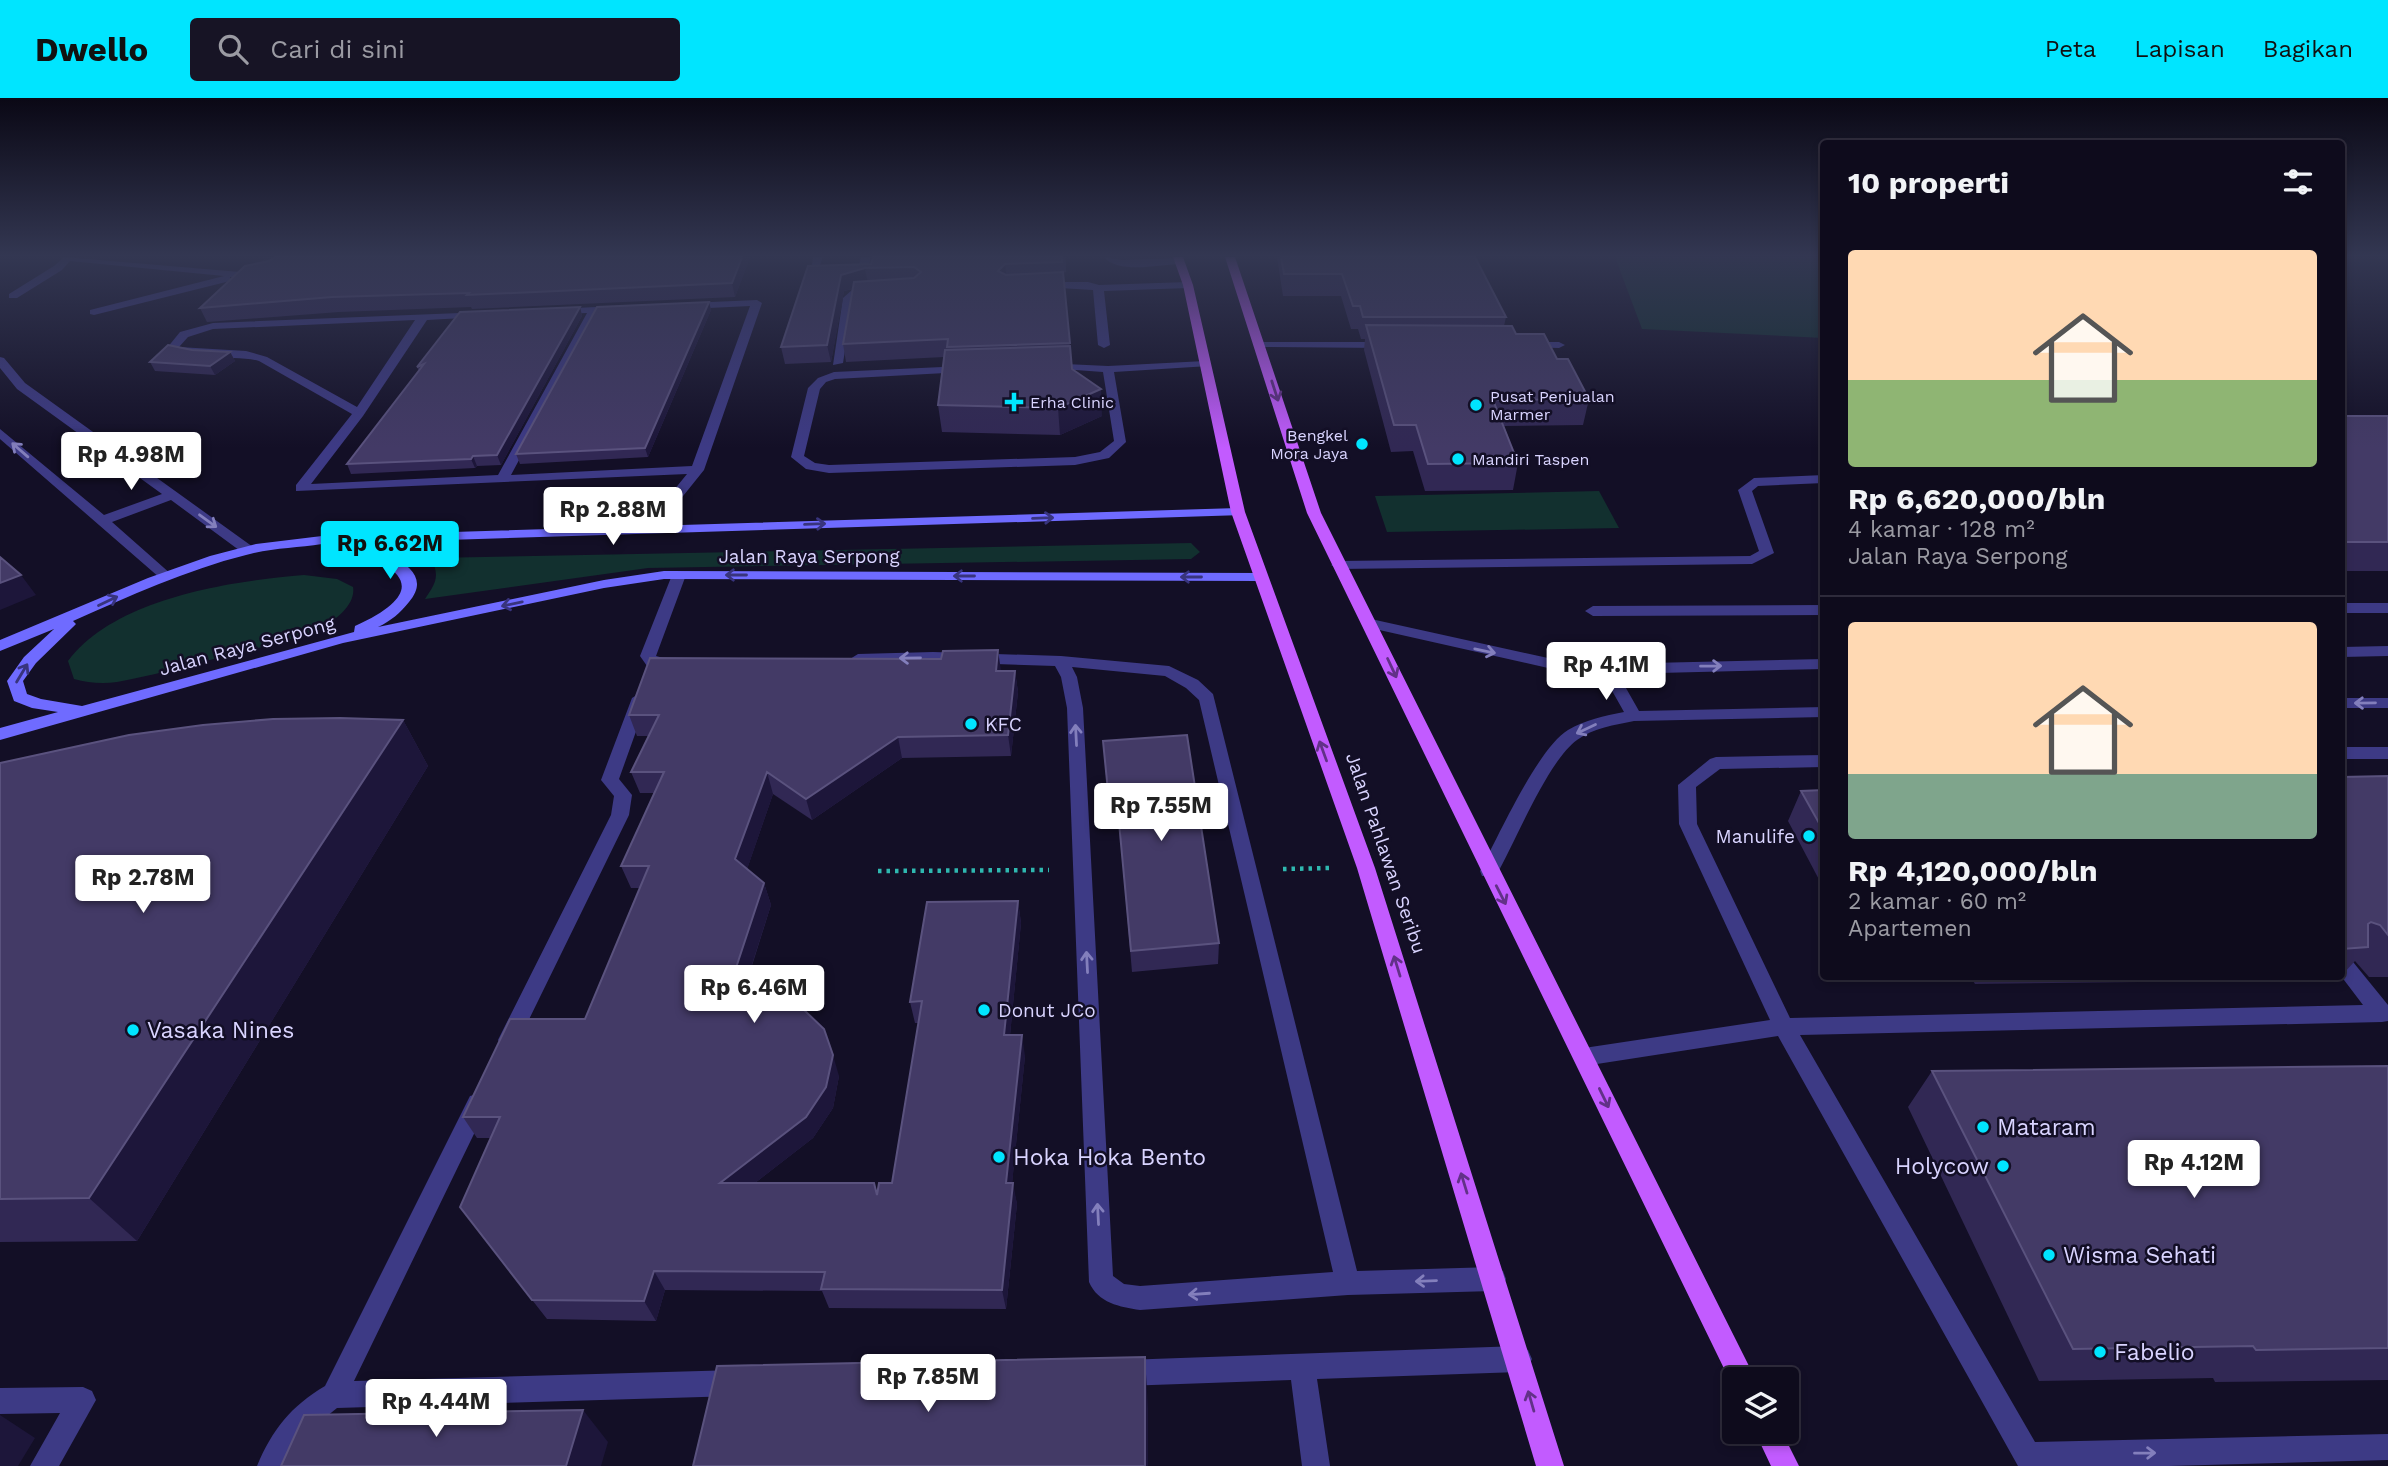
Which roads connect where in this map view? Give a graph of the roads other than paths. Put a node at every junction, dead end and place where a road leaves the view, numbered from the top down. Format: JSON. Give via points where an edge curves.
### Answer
{"nodes":[{"id":1,"x":333,"y":321,"type":"edge"},
{"id":2,"x":420,"y":321,"type":"edge"},
{"id":3,"x":588,"y":321,"type":"edge"},
{"id":4,"x":750,"y":321,"type":"edge"},
{"id":5,"x":844,"y":321,"type":"edge"},
{"id":6,"x":1101,"y":321,"type":"edge"},
{"id":7,"x":1196,"y":321,"type":"edge"},
{"id":8,"x":1252,"y":321,"type":"edge"},
{"id":9,"x":1104,"y":345,"type":"dead end"},
{"id":10,"x":1260,"y":345,"type":"junction"},
{"id":11,"x":1396,"y":345,"type":"edge"},
{"id":12,"x":1518,"y":345,"type":"edge"},
{"id":13,"x":1559,"y":345,"type":"dead end"},
{"id":14,"x":0,"y":360,"type":"edge"},
{"id":15,"x":838,"y":363,"type":"dead end"},
{"id":16,"x":1205,"y":364,"type":"junction"},
{"id":17,"x":1040,"y":365,"type":"edge"},
{"id":18,"x":971,"y":369,"type":"edge"},
{"id":19,"x":1108,"y":369,"type":"junction"},
{"id":20,"x":359,"y":413,"type":"junction"},
{"id":21,"x":0,"y":433,"type":"edge"},
{"id":22,"x":696,"y":470,"type":"junction"},
{"id":23,"x":502,"y":479,"type":"junction"},
{"id":24,"x":1820,"y":479,"type":"edge"},
{"id":25,"x":173,"y":495,"type":"junction"},
{"id":26,"x":1238,"y":512,"type":"junction"},
{"id":27,"x":102,"y":521,"type":"junction"},
{"id":28,"x":650,"y":528,"type":"junction"},
{"id":29,"x":322,"y":540,"type":"junction"},
{"id":30,"x":248,"y":550,"type":"junction"},
{"id":31,"x":1338,"y":565,"type":"junction"},
{"id":32,"x":164,"y":575,"type":"junction"},
{"id":33,"x":679,"y":575,"type":"junction"},
{"id":34,"x":1260,"y":577,"type":"junction"},
{"id":35,"x":2345,"y":608,"type":"edge"},
{"id":36,"x":2388,"y":608,"type":"edge"},
{"id":37,"x":1820,"y":610,"type":"edge"},
{"id":38,"x":1593,"y":611,"type":"dead end"},
{"id":39,"x":79,"y":615,"type":"junction"},
{"id":40,"x":1371,"y":624,"type":"junction"},
{"id":41,"x":341,"y":639,"type":"junction"},
{"id":42,"x":0,"y":646,"type":"edge"},
{"id":43,"x":2345,"y":651,"type":"edge"},
{"id":44,"x":2388,"y":651,"type":"edge"},
{"id":45,"x":839,"y":660,"type":"edge"},
{"id":46,"x":1061,"y":661,"type":"junction"},
{"id":47,"x":653,"y":663,"type":"junction"},
{"id":48,"x":692,"y":663,"type":"edge"},
{"id":49,"x":1820,"y":664,"type":"edge"},
{"id":50,"x":1607,"y":669,"type":"junction"},
{"id":51,"x":2345,"y":703,"type":"edge"},
{"id":52,"x":2388,"y":703,"type":"edge"},
{"id":53,"x":84,"y":711,"type":"junction"},
{"id":54,"x":1820,"y":712,"type":"edge"},
{"id":55,"x":1634,"y":716,"type":"junction"},
{"id":56,"x":0,"y":734,"type":"edge"},
{"id":57,"x":2345,"y":753,"type":"edge"},
{"id":58,"x":2388,"y":753,"type":"edge"},
{"id":59,"x":1820,"y":761,"type":"edge"},
{"id":60,"x":1489,"y":871,"type":"junction"},
{"id":61,"x":2345,"y":967,"type":"edge"},
{"id":62,"x":2385,"y":1014,"type":"edge"},
{"id":63,"x":1784,"y":1027,"type":"junction"},
{"id":64,"x":1584,"y":1057,"type":"junction"},
{"id":65,"x":498,"y":1062,"type":"edge"},
{"id":66,"x":486,"y":1087,"type":"edge"},
{"id":67,"x":1494,"y":1279,"type":"junction"},
{"id":68,"x":1348,"y":1283,"type":"junction"},
{"id":69,"x":1519,"y":1359,"type":"junction"},
{"id":70,"x":1736,"y":1367,"type":"edge"},
{"id":71,"x":1302,"y":1368,"type":"junction"},
{"id":72,"x":1094,"y":1373,"type":"edge"},
{"id":73,"x":762,"y":1383,"type":"edge"},
{"id":74,"x":334,"y":1395,"type":"junction"},
{"id":75,"x":0,"y":1401,"type":"edge"},
{"id":76,"x":1774,"y":1444,"type":"edge"},
{"id":77,"x":2388,"y":1447,"type":"edge"},
{"id":78,"x":2030,"y":1461,"type":"edge"},
{"id":79,"x":44,"y":1466,"type":"edge"},
{"id":80,"x":271,"y":1466,"type":"edge"},
{"id":81,"x":1316,"y":1466,"type":"edge"},
{"id":82,"x":1550,"y":1466,"type":"edge"},
{"id":83,"x":1785,"y":1466,"type":"edge"}],
"edges":[{"from":1,"to":20,"type":"street","via":[[213,326],[189,332],[173,348],[263,359]]},
{"from":2,"to":20,"type":"street"},
{"from":3,"to":23,"type":"street"},
{"from":4,"to":22,"type":"street"},
{"from":5,"to":15,"type":"street"},
{"from":6,"to":9,"type":"street"},
{"from":7,"to":16,"type":"main road","name":"Jalan Pahlawan Seribu"},
{"from":8,"to":10,"type":"main road"},
{"from":10,"to":11,"type":"street"},
{"from":10,"to":31,"type":"main road","one_way":true,"via":[[1314,513]]},
{"from":12,"to":13,"type":"street"},
{"from":14,"to":25,"type":"street","via":[[22,386]]},
{"from":16,"to":19,"type":"street"},
{"from":16,"to":26,"type":"main road","name":"Jalan Pahlawan Seribu"},
{"from":17,"to":19,"type":"street"},
{"from":18,"to":19,"type":"street","via":[[822,380],[814,388],[797,457],[811,466],[829,469],[1075,461],[1104,456],[1120,442]]},
{"from":20,"to":23,"type":"street","via":[[301,488]]},
{"from":27,"to":21,"type":"street","one_way":true},
{"from":22,"to":23,"type":"street"},
{"from":22,"to":28,"type":"street"},
{"from":24,"to":31,"type":"street","via":[[1754,482],[1745,490],[1767,553],[1752,560]]},
{"from":25,"to":27,"type":"street"},
{"from":25,"to":30,"type":"street","one_way":true},
{"from":28,"to":26,"type":"main road","name":"Jalan Raya Serpong","one_way":true},
{"from":26,"to":34,"type":"main road","name":"Jalan Pahlawan Seribu"},
{"from":27,"to":32,"type":"street"},
{"from":28,"to":29,"type":"main road","name":"Jalan Raya Serpong"},
{"from":29,"to":30,"type":"main road","name":"Jalan Raya Serpong"},
{"from":29,"to":41,"type":"main road","via":[[389,558],[406,570],[410,580],[404,600],[393,612]]},
{"from":30,"to":32,"type":"main road","name":"Jalan Raya Serpong"},
{"from":31,"to":40,"type":"main road"},
{"from":39,"to":32,"type":"main road","name":"Jalan Raya Serpong","one_way":true},
{"from":34,"to":33,"type":"main road","name":"Jalan Raya Serpong","one_way":true},
{"from":33,"to":41,"type":"main road","name":"Jalan Raya Serpong","one_way":true,"via":[[604,584]]},
{"from":33,"to":47,"type":"street","via":[[648,656]]},
{"from":67,"to":34,"type":"main road","name":"Jalan Pahlawan Seribu","one_way":true,"via":[[1366,868]]},
{"from":35,"to":36,"type":"street"},
{"from":37,"to":38,"type":"street"},
{"from":39,"to":42,"type":"main road","name":"Jalan Raya Serpong"},
{"from":53,"to":39,"type":"main road","one_way":true,"via":[[20,697],[15,681],[30,660]]},
{"from":40,"to":50,"type":"street","one_way":true,"via":[[1548,663]]},
{"from":40,"to":60,"type":"main road","one_way":true},
{"from":41,"to":53,"type":"main road","name":"Jalan Raya Serpong"},
{"from":43,"to":44,"type":"street"},
{"from":46,"to":45,"type":"street","one_way":true},
{"from":46,"to":68,"type":"street","via":[[1169,671],[1207,698]]},
{"from":68,"to":46,"type":"street","one_way":true,"via":[[1140,1298],[1119,1294],[1101,1282],[1075,708]]},
{"from":47,"to":48,"type":"street"},
{"from":47,"to":65,"type":"street","via":[[610,780],[623,795],[620,815]]},
{"from":50,"to":49,"type":"street","one_way":true},
{"from":50,"to":55,"type":"street"},
{"from":52,"to":51,"type":"street","one_way":true},
{"from":53,"to":56,"type":"main road","name":"Jalan Raya Serpong"},
{"from":54,"to":55,"type":"street"},
{"from":55,"to":60,"type":"street","one_way":true,"via":[[1600,722],[1572,735],[1552,754]]},
{"from":57,"to":58,"type":"street"},
{"from":59,"to":63,"type":"street","via":[[1716,763],[1687,785],[1688,824]]},
{"from":60,"to":64,"type":"main road","one_way":true},
{"from":61,"to":62,"type":"street"},
{"from":62,"to":63,"type":"street"},
{"from":63,"to":64,"type":"street"},
{"from":63,"to":78,"type":"street"},
{"from":64,"to":70,"type":"main road","one_way":true},
{"from":66,"to":74,"type":"street"},
{"from":67,"to":68,"type":"street","one_way":true},
{"from":67,"to":69,"type":"main road","name":"Jalan Pahlawan Seribu"},
{"from":69,"to":71,"type":"street"},
{"from":82,"to":69,"type":"main road","name":"Jalan Pahlawan Seribu","one_way":true},
{"from":71,"to":72,"type":"street"},
{"from":71,"to":81,"type":"street"},
{"from":73,"to":74,"type":"street"},
{"from":74,"to":80,"type":"street","via":[[313,1407],[283,1437]]},
{"from":75,"to":79,"type":"street","via":[[83,1400]]},
{"from":76,"to":83,"type":"main road"},
{"from":78,"to":77,"type":"street","one_way":true}]}
